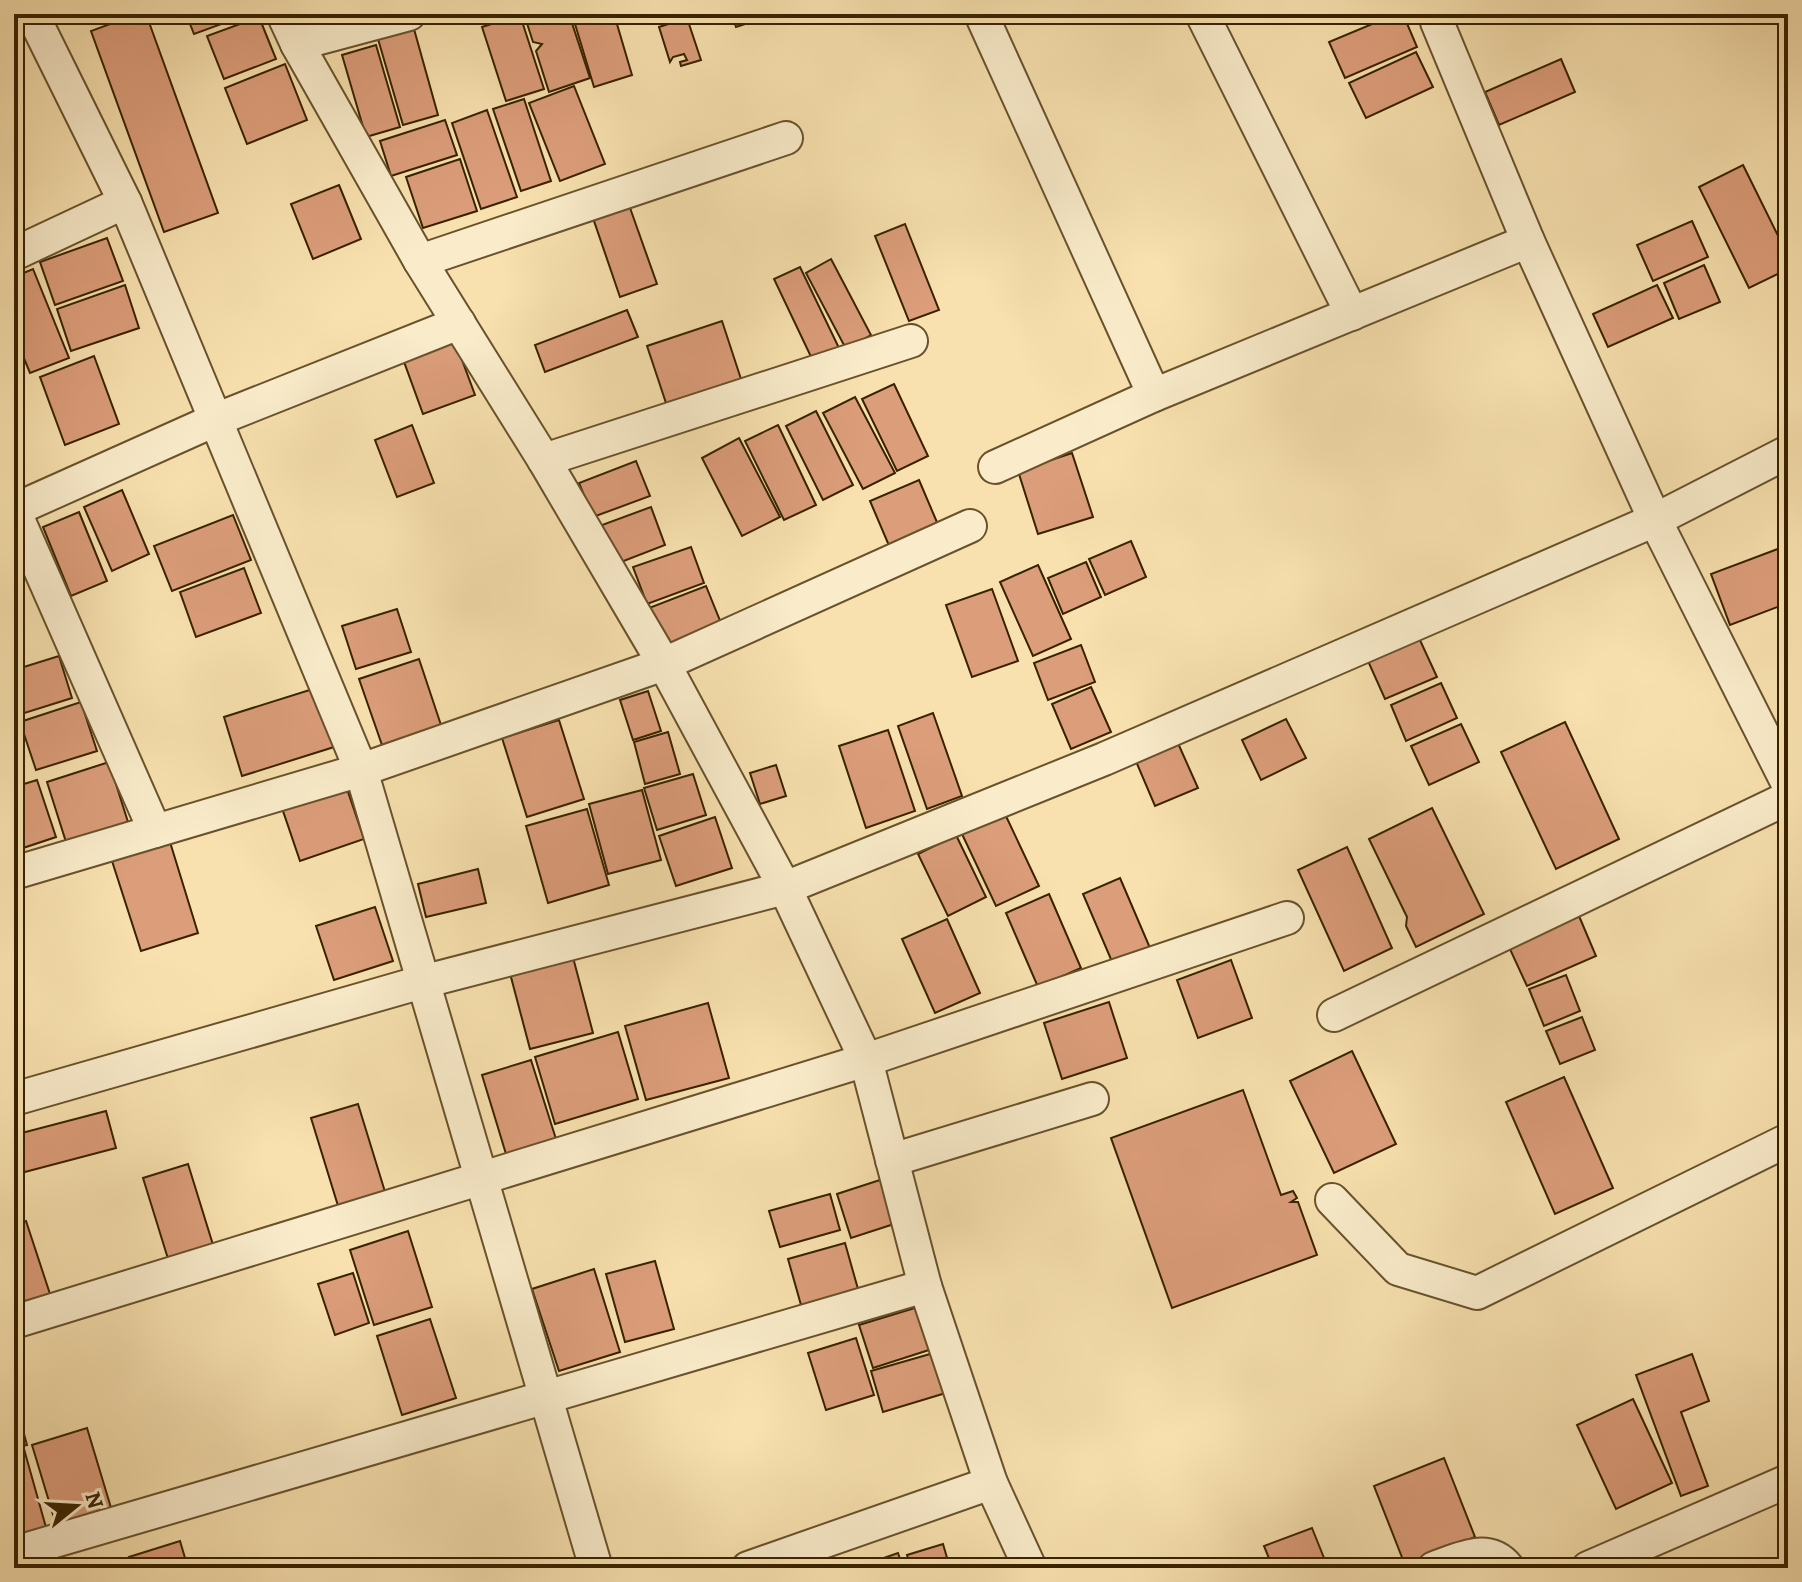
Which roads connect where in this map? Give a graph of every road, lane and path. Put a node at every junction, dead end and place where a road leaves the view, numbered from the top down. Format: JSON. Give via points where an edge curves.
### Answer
{"nodes":[{"id":1,"x":32,"y":14,"type":"edge"},
{"id":2,"x":283,"y":14,"type":"edge"},
{"id":3,"x":409,"y":14,"type":"edge"},
{"id":4,"x":981,"y":14,"type":"edge"},
{"id":5,"x":1202,"y":14,"type":"edge"},
{"id":6,"x":1436,"y":14,"type":"edge"},
{"id":7,"x":297,"y":44,"type":"junction"},
{"id":8,"x":786,"y":138,"type":"dead end"},
{"id":9,"x":125,"y":202,"type":"junction"},
{"id":10,"x":1528,"y":241,"type":"junction"},
{"id":11,"x":14,"y":254,"type":"edge"},
{"id":12,"x":420,"y":261,"type":"junction"},
{"id":13,"x":1352,"y":314,"type":"junction"},
{"id":14,"x":459,"y":323,"type":"junction"},
{"id":15,"x":911,"y":341,"type":"dead end"},
{"id":16,"x":1154,"y":395,"type":"junction"},
{"id":17,"x":215,"y":420,"type":"junction"},
{"id":18,"x":1788,"y":452,"type":"edge"},
{"id":19,"x":544,"y":460,"type":"junction"},
{"id":20,"x":995,"y":467,"type":"dead end"},
{"id":21,"x":14,"y":510,"type":"edge"},
{"id":22,"x":1655,"y":520,"type":"junction"},
{"id":23,"x":970,"y":526,"type":"dead end"},
{"id":24,"x":664,"y":664,"type":"junction"},
{"id":25,"x":361,"y":770,"type":"junction"},
{"id":26,"x":1788,"y":784,"type":"edge"},
{"id":27,"x":1788,"y":798,"type":"edge"},
{"id":28,"x":155,"y":831,"type":"junction"},
{"id":29,"x":14,"y":873,"type":"edge"},
{"id":30,"x":785,"y":888,"type":"junction"},
{"id":31,"x":1287,"y":918,"type":"dead end"},
{"id":32,"x":422,"y":982,"type":"junction"},
{"id":33,"x":1334,"y":1015,"type":"dead end"},
{"id":34,"x":866,"y":1060,"type":"junction"},
{"id":35,"x":14,"y":1099,"type":"edge"},
{"id":36,"x":1092,"y":1099,"type":"dead end"},
{"id":37,"x":1788,"y":1140,"type":"edge"},
{"id":38,"x":892,"y":1160,"type":"junction"},
{"id":39,"x":482,"y":1177,"type":"junction"},
{"id":40,"x":1332,"y":1200,"type":"dead end"},
{"id":41,"x":925,"y":1286,"type":"junction"},
{"id":42,"x":14,"y":1322,"type":"edge"},
{"id":43,"x":545,"y":1398,"type":"junction"},
{"id":44,"x":1788,"y":1481,"type":"edge"},
{"id":45,"x":991,"y":1483,"type":"junction"},
{"id":46,"x":14,"y":1553,"type":"edge"},
{"id":47,"x":822,"y":1556,"type":"edge"},
{"id":48,"x":596,"y":1568,"type":"edge"},
{"id":49,"x":748,"y":1568,"type":"edge"},
{"id":50,"x":1030,"y":1568,"type":"edge"},
{"id":51,"x":1434,"y":1568,"type":"edge"},
{"id":52,"x":1508,"y":1568,"type":"edge"},
{"id":53,"x":1588,"y":1568,"type":"edge"}],
"edges":[{"from":1,"to":9,"type":"street"},
{"from":2,"to":7,"type":"street"},
{"from":3,"to":7,"type":"street"},
{"from":4,"to":16,"type":"street"},
{"from":5,"to":13,"type":"street"},
{"from":6,"to":10,"type":"street"},
{"from":7,"to":12,"type":"street"},
{"from":8,"to":12,"type":"street"},
{"from":9,"to":11,"type":"street"},
{"from":9,"to":17,"type":"street"},
{"from":10,"to":13,"type":"street"},
{"from":10,"to":22,"type":"street"},
{"from":12,"to":14,"type":"street"},
{"from":13,"to":16,"type":"street"},
{"from":14,"to":17,"type":"street"},
{"from":14,"to":19,"type":"street"},
{"from":15,"to":19,"type":"street"},
{"from":16,"to":20,"type":"street"},
{"from":17,"to":21,"type":"street"},
{"from":17,"to":25,"type":"street"},
{"from":18,"to":22,"type":"street"},
{"from":19,"to":24,"type":"street"},
{"from":21,"to":28,"type":"street"},
{"from":22,"to":26,"type":"street"},
{"from":22,"to":30,"type":"street","via":[[1104,759]]},
{"from":23,"to":24,"type":"street"},
{"from":24,"to":25,"type":"street"},
{"from":24,"to":30,"type":"street"},
{"from":25,"to":28,"type":"street"},
{"from":25,"to":32,"type":"street"},
{"from":27,"to":33,"type":"street"},
{"from":28,"to":29,"type":"street"},
{"from":30,"to":32,"type":"street"},
{"from":30,"to":34,"type":"street"},
{"from":31,"to":34,"type":"street"},
{"from":32,"to":35,"type":"street"},
{"from":32,"to":39,"type":"street"},
{"from":34,"to":38,"type":"street"},
{"from":34,"to":39,"type":"street"},
{"from":36,"to":38,"type":"street"},
{"from":37,"to":40,"type":"street","via":[[1477,1293],[1398,1269]]},
{"from":38,"to":41,"type":"street"},
{"from":39,"to":42,"type":"street"},
{"from":39,"to":43,"type":"street"},
{"from":41,"to":43,"type":"street"},
{"from":41,"to":45,"type":"street"},
{"from":43,"to":46,"type":"street"},
{"from":43,"to":48,"type":"street"},
{"from":44,"to":53,"type":"street"},
{"from":45,"to":47,"type":"street"},
{"from":45,"to":50,"type":"street"},
{"from":47,"to":49,"type":"street"},
{"from":51,"to":52,"type":"street","via":[[1480,1552],[1500,1558]]}]}
